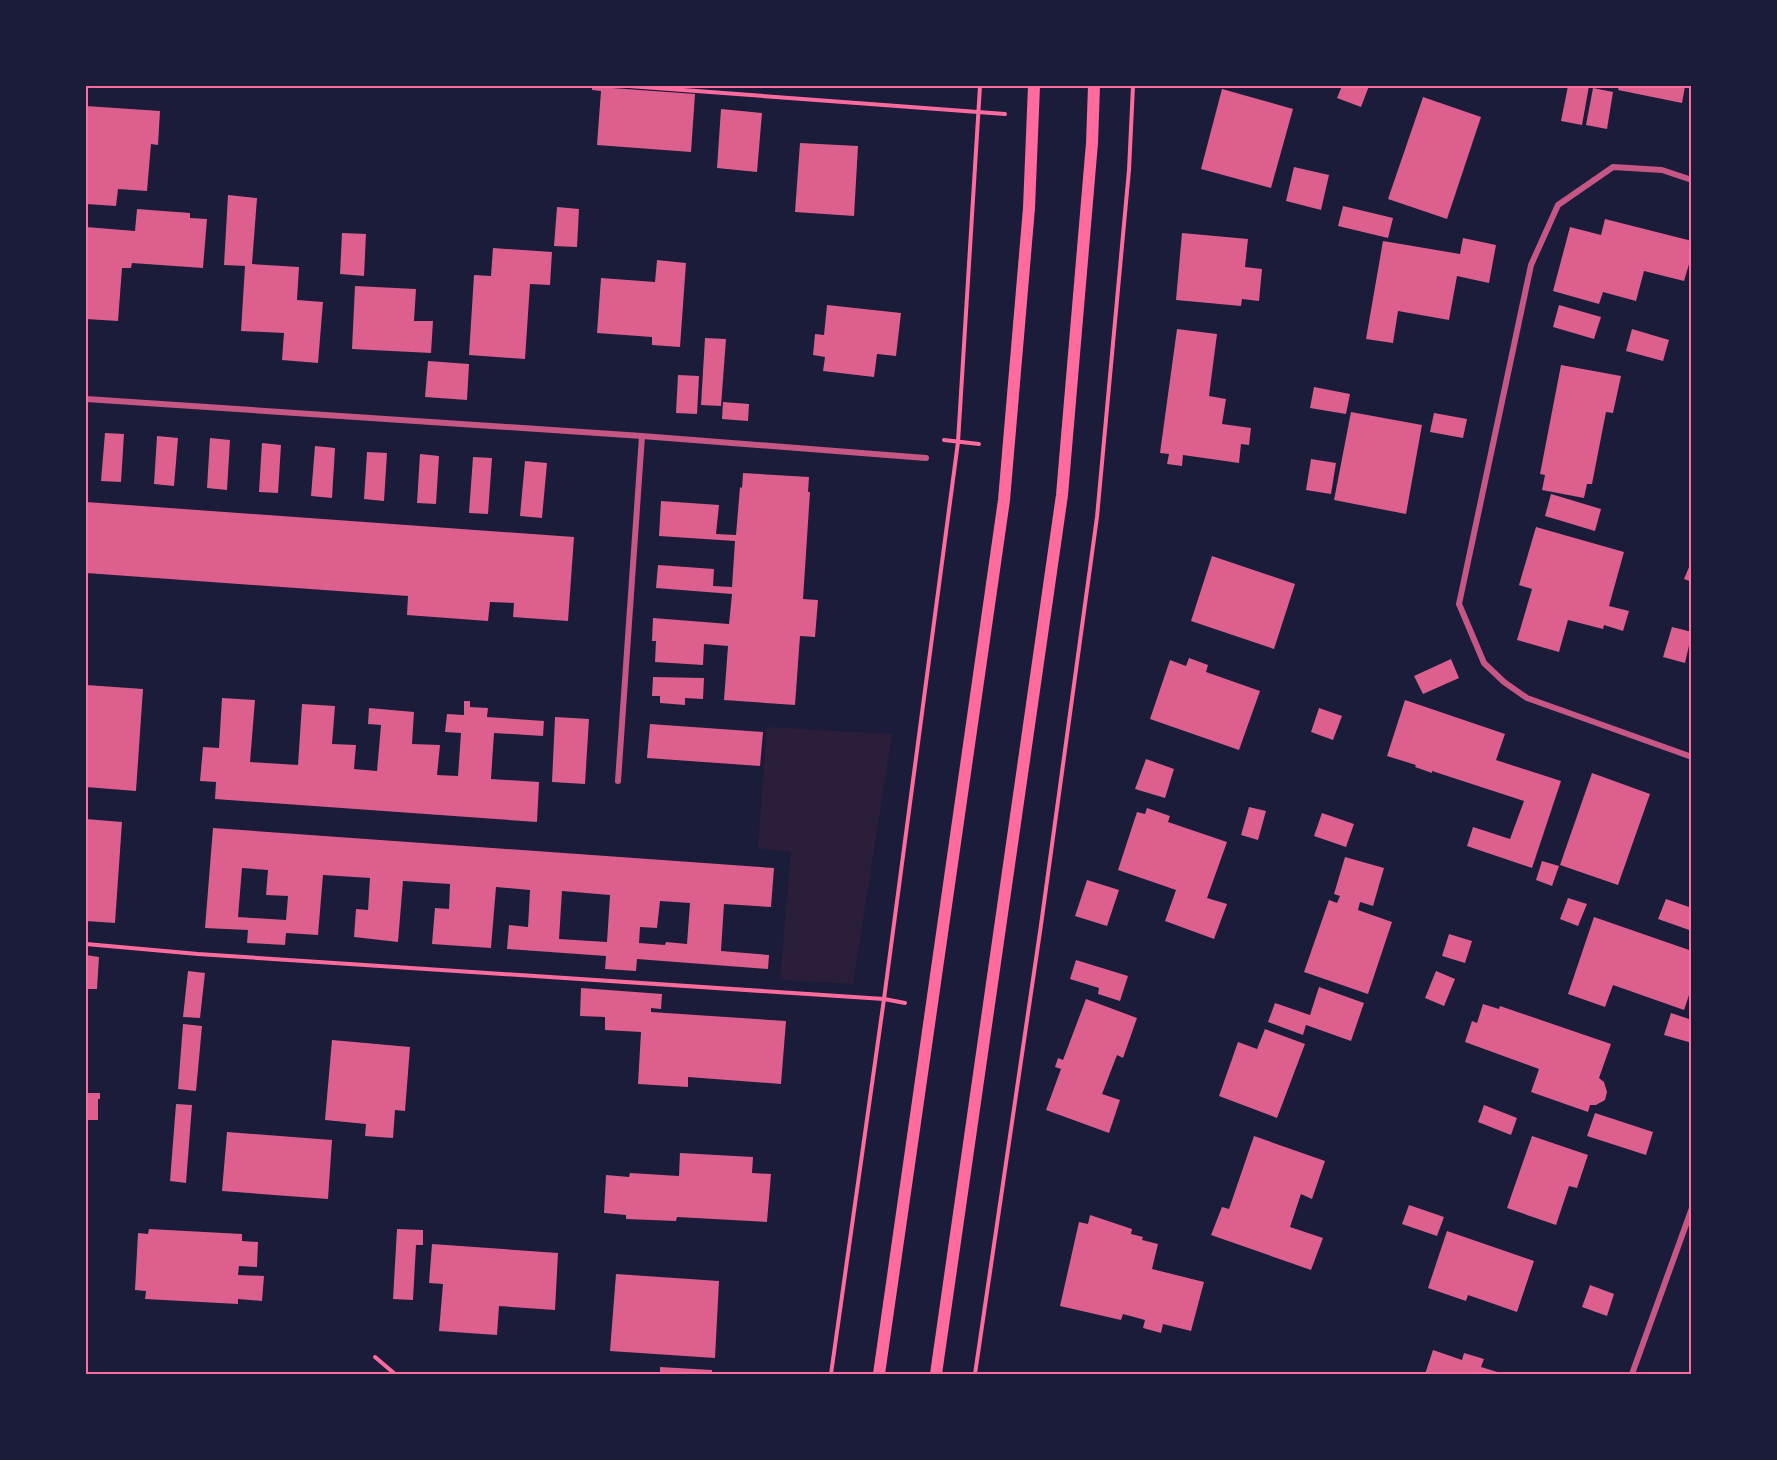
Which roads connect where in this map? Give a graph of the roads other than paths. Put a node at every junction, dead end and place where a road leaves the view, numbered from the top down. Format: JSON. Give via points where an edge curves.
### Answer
{"nodes":[{"id":1,"x":1034,"y":86,"type":"edge"},
{"id":2,"x":1094,"y":86,"type":"edge"},
{"id":3,"x":1692,"y":180,"type":"edge"},
{"id":4,"x":86,"y":399,"type":"edge"},
{"id":5,"x":642,"y":436,"type":"junction"},
{"id":6,"x":926,"y":458,"type":"dead end"},
{"id":7,"x":1692,"y":757,"type":"edge"},
{"id":8,"x":618,"y":782,"type":"dead end"},
{"id":9,"x":1692,"y":1208,"type":"edge"},
{"id":10,"x":879,"y":1374,"type":"edge"},
{"id":11,"x":936,"y":1374,"type":"edge"},
{"id":12,"x":1632,"y":1374,"type":"edge"}],
"edges":[{"from":1,"to":10,"type":"main road","via":[[1029,208],[1004,500]]},
{"from":2,"to":11,"type":"main road","via":[[1062,495]]},
{"from":3,"to":7,"type":"street","via":[[1662,170],[1613,167],[1558,205],[1531,265],[1459,604],[1484,663],[1527,698]]},
{"from":4,"to":5,"type":"street"},
{"from":5,"to":6,"type":"street"},
{"from":5,"to":8,"type":"street"},
{"from":9,"to":12,"type":"street"}]}
